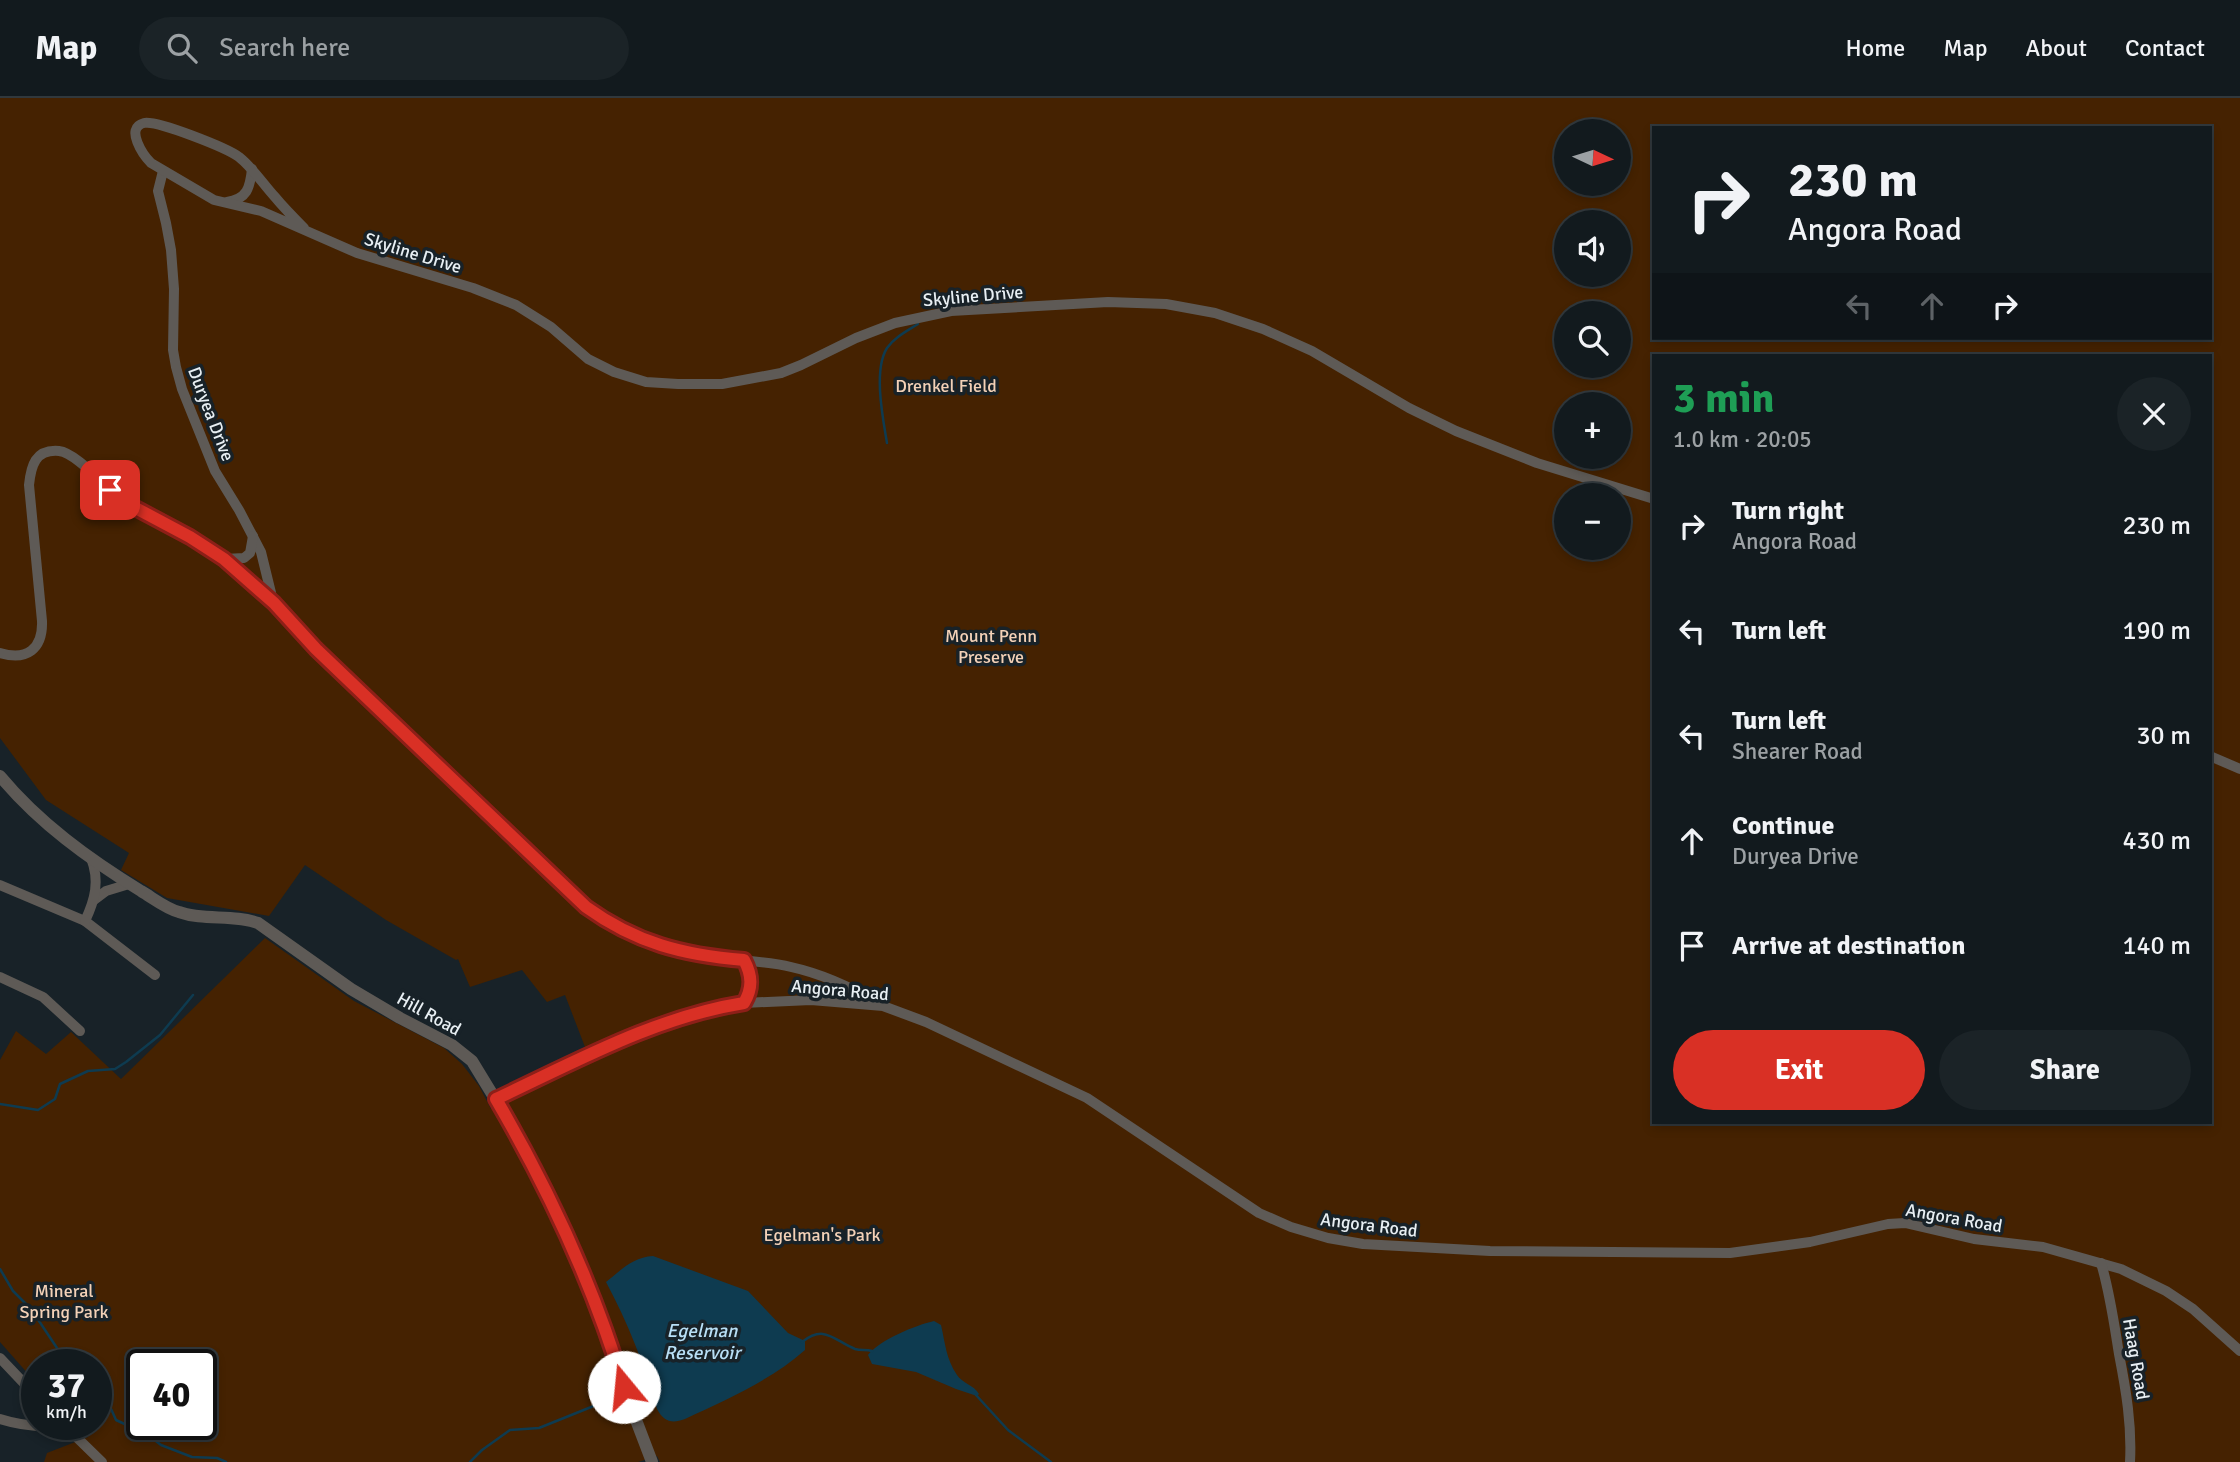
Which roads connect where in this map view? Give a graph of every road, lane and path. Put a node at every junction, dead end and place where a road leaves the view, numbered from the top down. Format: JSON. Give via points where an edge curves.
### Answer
{"nodes":[{"id":1,"x":252,"y":169,"type":"junction"},
{"id":2,"x":163,"y":170,"type":"junction"},
{"id":3,"x":223,"y":203,"type":"junction"},
{"id":4,"x":304,"y":228,"type":"junction"},
{"id":5,"x":1652,"y":498,"type":"edge"},
{"id":6,"x":253,"y":536,"type":"junction"},
{"id":7,"x":224,"y":559,"type":"junction"},
{"id":8,"x":274,"y":603,"type":"junction"},
{"id":9,"x":0,"y":653,"type":"edge"},
{"id":10,"x":2212,"y":757,"type":"edge"},
{"id":11,"x":2240,"y":769,"type":"edge"},
{"id":12,"x":0,"y":776,"type":"edge"},
{"id":13,"x":90,"y":857,"type":"junction"},
{"id":14,"x":129,"y":884,"type":"junction"},
{"id":15,"x":0,"y":885,"type":"edge"},
{"id":16,"x":94,"y":900,"type":"junction"},
{"id":17,"x":85,"y":921,"type":"junction"},
{"id":18,"x":744,"y":960,"type":"junction"},
{"id":19,"x":155,"y":975,"type":"dead end"},
{"id":20,"x":0,"y":977,"type":"edge"},
{"id":21,"x":744,"y":1003,"type":"junction"},
{"id":22,"x":883,"y":1006,"type":"junction"},
{"id":23,"x":80,"y":1031,"type":"dead end"},
{"id":24,"x":496,"y":1099,"type":"junction"},
{"id":25,"x":2101,"y":1263,"type":"junction"},
{"id":26,"x":2240,"y":1351,"type":"edge"},
{"id":27,"x":0,"y":1359,"type":"edge"},
{"id":28,"x":21,"y":1381,"type":"edge"},
{"id":29,"x":0,"y":1419,"type":"edge"},
{"id":30,"x":21,"y":1425,"type":"edge"},
{"id":31,"x":79,"y":1440,"type":"edge"},
{"id":32,"x":102,"y":1462,"type":"edge"},
{"id":33,"x":652,"y":1462,"type":"edge"},
{"id":34,"x":2130,"y":1462,"type":"edge"}],
"edges":[{"from":1,"to":2,"type":"street","name":"Skyline Drive","via":[[238,156],[205,141],[156,124],[139,125],[135,138],[151,163]]},
{"from":1,"to":3,"type":"street","via":[[247,193]]},
{"from":1,"to":4,"type":"street","name":"Skyline Drive"},
{"from":2,"to":3,"type":"street","name":"Skyline Drive"},
{"from":2,"to":6,"type":"street","name":"Duryea Drive","via":[[158,191],[172,258],[176,367],[215,471]]},
{"from":3,"to":4,"type":"street","name":"Skyline Drive","via":[[261,211]]},
{"from":4,"to":5,"type":"street","name":"Skyline Drive","via":[[357,253],[507,301],[602,367],[659,383],[722,384],[781,373],[895,323],[951,312],[1108,302],[1194,308],[1244,322],[1312,351],[1456,431],[1537,463]]},
{"from":6,"to":7,"type":"street","via":[[250,553],[244,558]]},
{"from":6,"to":8,"type":"street","name":"Duryea Drive"},
{"from":7,"to":8,"type":"street"},
{"from":7,"to":9,"type":"street","via":[[128,504],[71,455],[61,451],[42,454],[31,468],[29,485],[42,636],[30,652]]},
{"from":8,"to":18,"type":"street","via":[[316,649],[586,907],[653,944],[695,955]]},
{"from":10,"to":11,"type":"street"},
{"from":12,"to":13,"type":"street","name":"Hill Road","via":[[49,827]]},
{"from":13,"to":14,"type":"street","name":"Hill Road"},
{"from":13,"to":16,"type":"street","via":[[95,869]]},
{"from":14,"to":16,"type":"street"},
{"from":14,"to":24,"type":"street","name":"Hill Road","via":[[175,911],[258,923],[351,989],[459,1050],[472,1061]]},
{"from":15,"to":17,"type":"street"},
{"from":16,"to":17,"type":"street"},
{"from":17,"to":19,"type":"street"},
{"from":18,"to":21,"type":"street","via":[[751,977]]},
{"from":18,"to":22,"type":"street","via":[[824,976]]},
{"from":20,"to":23,"type":"street","via":[[43,997]]},
{"from":21,"to":22,"type":"street","name":"Angora Road","via":[[811,1000]]},
{"from":21,"to":24,"type":"street","name":"Angora Road","via":[[666,1022]]},
{"from":22,"to":25,"type":"street","name":"Angora Road","via":[[1087,1098],[1259,1213],[1336,1240],[1490,1251],[1730,1253],[1905,1223],[1974,1239],[2043,1247]]},
{"from":24,"to":33,"type":"street","name":"Hill Road","via":[[561,1222],[604,1324]]},
{"from":25,"to":26,"type":"street","name":"Angora Road","via":[[2166,1291]]},
{"from":25,"to":34,"type":"street","name":"Haag Road","via":[[2131,1426]]},
{"from":27,"to":28,"type":"street"},
{"from":29,"to":30,"type":"street"},
{"from":31,"to":32,"type":"street"}]}
